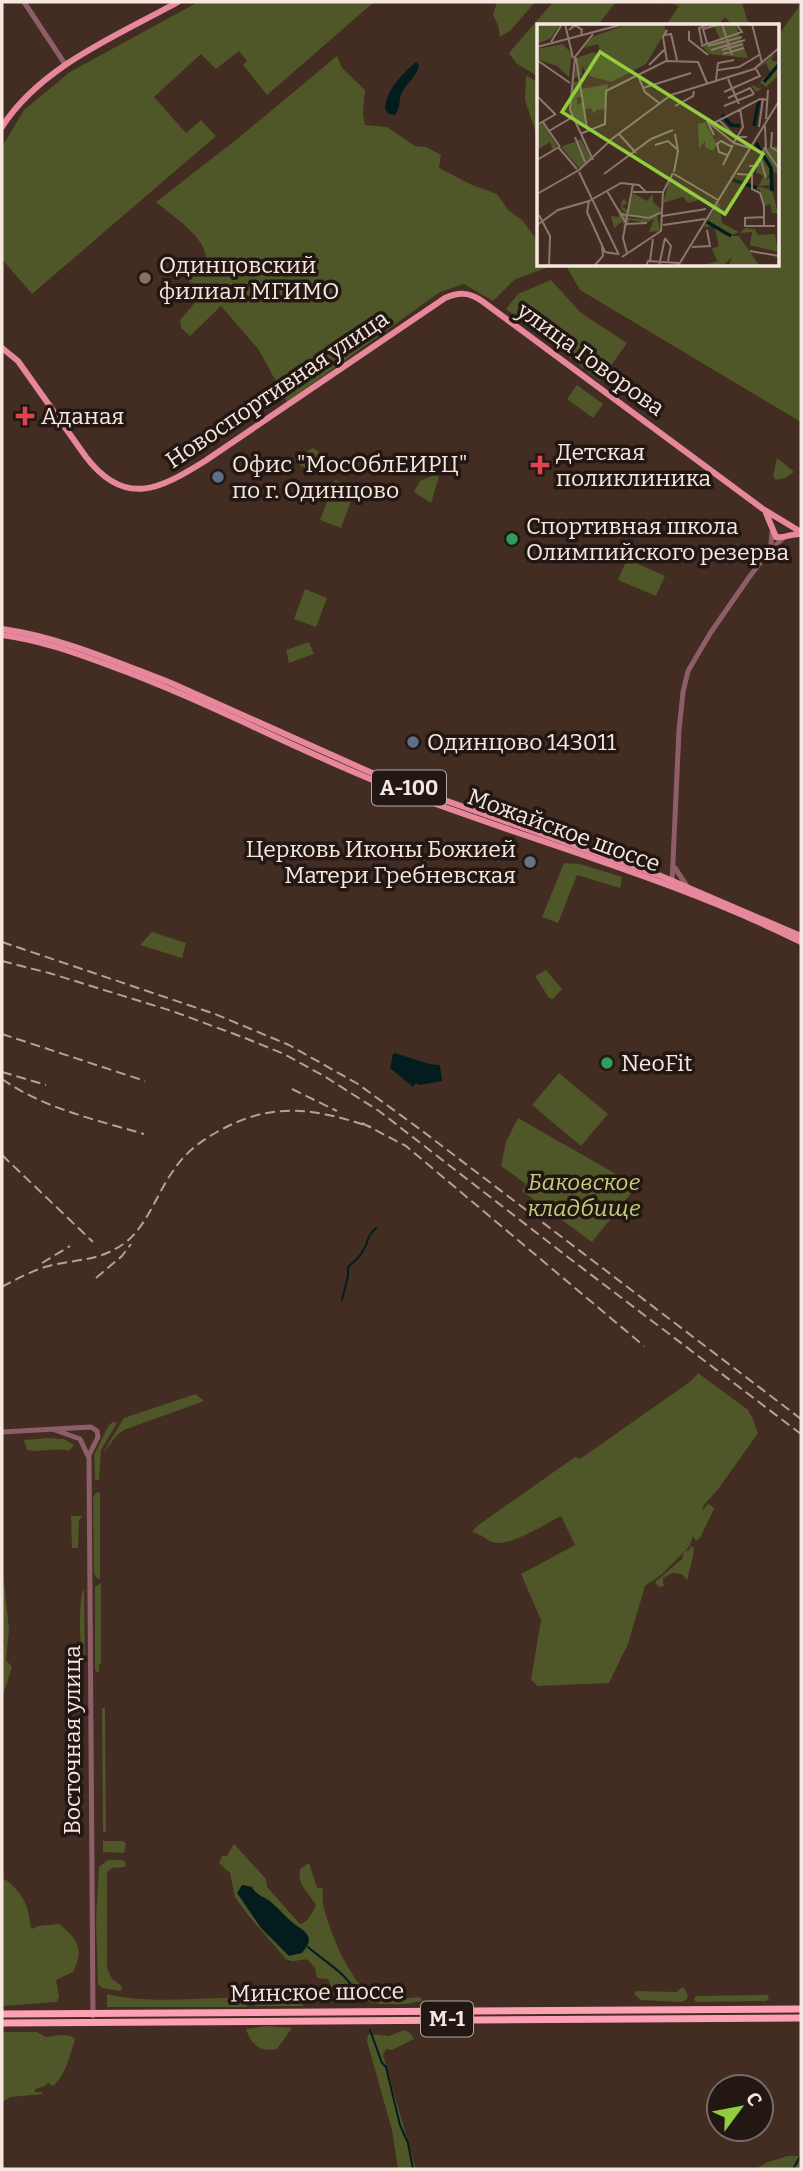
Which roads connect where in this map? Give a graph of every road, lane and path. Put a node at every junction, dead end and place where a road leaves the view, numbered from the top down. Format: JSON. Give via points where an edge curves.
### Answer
{"nodes":[{"id":1,"x":24,"y":2,"type":"edge"},
{"id":2,"x":178,"y":2,"type":"edge"},
{"id":3,"x":65,"y":64,"type":"junction"},
{"id":4,"x":2,"y":127,"type":"edge"},
{"id":5,"x":462,"y":293,"type":"joint"},
{"id":6,"x":2,"y":348,"type":"edge"},
{"id":7,"x":763,"y":509,"type":"junction"},
{"id":8,"x":784,"y":522,"type":"junction"},
{"id":9,"x":772,"y":530,"type":"junction"},
{"id":10,"x":801,"y":533,"type":"edge"},
{"id":11,"x":785,"y":536,"type":"junction"},
{"id":12,"x":766,"y":555,"type":"junction"},
{"id":13,"x":2,"y":632,"type":"edge"},
{"id":14,"x":674,"y":866,"type":"junction"},
{"id":15,"x":672,"y":884,"type":"junction"},
{"id":16,"x":689,"y":888,"type":"junction"},
{"id":17,"x":801,"y":936,"type":"edge"},
{"id":18,"x":801,"y":942,"type":"edge"},
{"id":19,"x":85,"y":1427,"type":"junction"},
{"id":20,"x":55,"y":1430,"type":"junction"},
{"id":21,"x":2,"y":1432,"type":"edge"},
{"id":22,"x":82,"y":1441,"type":"junction"},
{"id":23,"x":95,"y":1443,"type":"junction"},
{"id":24,"x":89,"y":1458,"type":"junction"},
{"id":25,"x":801,"y":2008,"type":"edge"},
{"id":26,"x":2,"y":2014,"type":"edge"},
{"id":27,"x":93,"y":2017,"type":"junction"},
{"id":28,"x":15,"y":2018,"type":"junction"},
{"id":29,"x":801,"y":2018,"type":"edge"},
{"id":30,"x":2,"y":2023,"type":"edge"}],
"edges":[{"from":1,"to":3,"type":"street"},
{"from":2,"to":3,"type":"main road"},
{"from":3,"to":4,"type":"main road","via":[[31,91]]},
{"from":5,"to":6,"type":"main road","name":"Новоспортивная улица","via":[[439,302],[181,476],[142,489],[115,483],[99,472],[19,361]]},
{"from":5,"to":7,"type":"main road","name":"улица Говорова","via":[[482,301]]},
{"from":7,"to":8,"type":"main road","name":"улица Говорова"},
{"from":7,"to":9,"type":"main road","name":"улица Говорова"},
{"from":8,"to":9,"type":"main road","via":[[776,522]]},
{"from":8,"to":10,"type":"main road","name":"улица Говорова"},
{"from":8,"to":11,"type":"main road","via":[[789,530]]},
{"from":9,"to":11,"type":"main road","via":[[776,537]]},
{"from":9,"to":12,"type":"street"},
{"from":10,"to":11,"type":"main road","name":"улица Говорова"},
{"from":11,"to":12,"type":"street"},
{"from":12,"to":14,"type":"street","via":[[688,671],[679,731]]},
{"from":13,"to":15,"type":"main road","name":"Можайское шоссе","number":"А-100","via":[[47,638],[171,683],[390,781]]},
{"from":14,"to":15,"type":"street"},
{"from":14,"to":16,"type":"street"},
{"from":15,"to":16,"type":"main road","name":"Можайское шоссе","number":"А-100"},
{"from":15,"to":18,"type":"main road","name":"Можайское шоссе","number":"А-100"},
{"from":16,"to":17,"type":"main road","name":"Можайское шоссе","number":"А-100"},
{"from":19,"to":20,"type":"street"},
{"from":19,"to":22,"type":"street","via":[[80,1432]]},
{"from":19,"to":23,"type":"street","via":[[97,1431]]},
{"from":20,"to":21,"type":"street"},
{"from":20,"to":22,"type":"street"},
{"from":22,"to":23,"type":"street"},
{"from":22,"to":24,"type":"street","name":"Восточная улица"},
{"from":23,"to":24,"type":"street","name":"Восточная улица"},
{"from":24,"to":27,"type":"street","name":"Восточная улица"},
{"from":25,"to":27,"type":"highway","name":"Минское шоссе","number":"М-1"},
{"from":26,"to":28,"type":"highway","name":"Минское шоссе","number":"М-1"},
{"from":27,"to":28,"type":"highway","name":"Минское шоссе","number":"М-1"},
{"from":27,"to":29,"type":"highway","name":"Минское шоссе","number":"М-1"},
{"from":28,"to":30,"type":"highway","name":"Минское шоссе","number":"М-1"}]}
